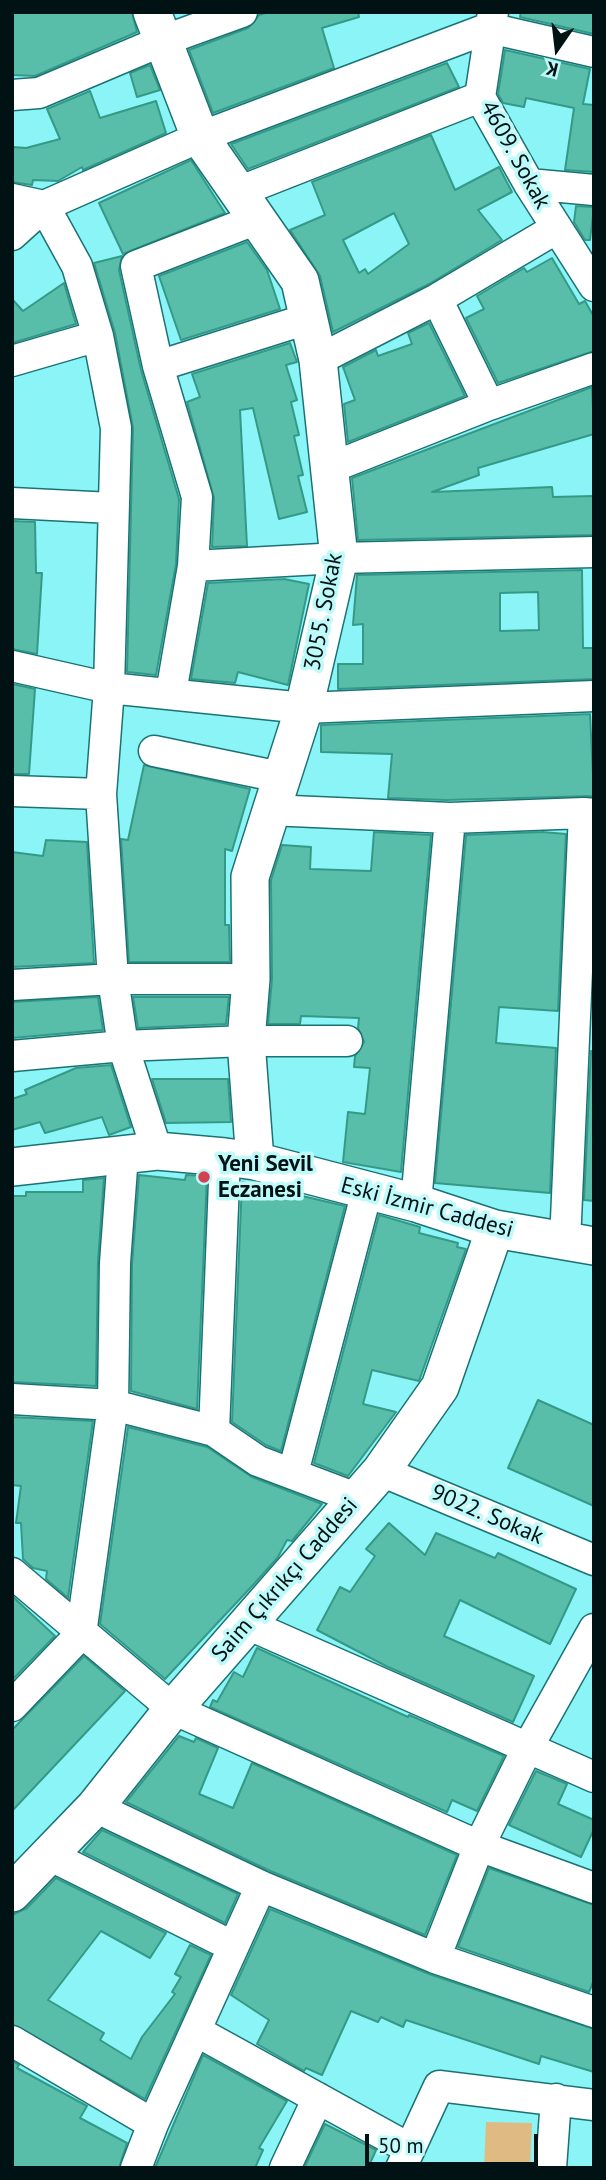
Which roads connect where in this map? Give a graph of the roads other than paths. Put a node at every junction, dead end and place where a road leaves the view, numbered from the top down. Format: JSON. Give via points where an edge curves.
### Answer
{"nodes":[{"id":1,"x":242,"y":12,"type":"edge"},
{"id":2,"x":491,"y":20,"type":"edge"},
{"id":3,"x":157,"y":27,"type":"edge"},
{"id":4,"x":594,"y":52,"type":"edge"},
{"id":5,"x":12,"y":95,"type":"edge"},
{"id":6,"x":480,"y":97,"type":"junction"},
{"id":7,"x":200,"y":137,"type":"junction"},
{"id":8,"x":528,"y":184,"type":"junction"},
{"id":9,"x":594,"y":190,"type":"edge"},
{"id":10,"x":12,"y":199,"type":"edge"},
{"id":11,"x":44,"y":206,"type":"junction"},
{"id":12,"x":248,"y":206,"type":"junction"},
{"id":13,"x":557,"y":228,"type":"junction"},
{"id":14,"x":12,"y":235,"type":"edge"},
{"id":15,"x":594,"y":286,"type":"edge"},
{"id":16,"x":437,"y":299,"type":"junction"},
{"id":17,"x":307,"y":318,"type":"junction"},
{"id":18,"x":98,"y":336,"type":"junction"},
{"id":19,"x":318,"y":360,"type":"junction"},
{"id":20,"x":12,"y":361,"type":"edge"},
{"id":21,"x":158,"y":366,"type":"junction"},
{"id":22,"x":594,"y":368,"type":"edge"},
{"id":23,"x":489,"y":405,"type":"junction"},
{"id":24,"x":330,"y":468,"type":"junction"},
{"id":25,"x":12,"y":503,"type":"edge"},
{"id":26,"x":112,"y":508,"type":"junction"},
{"id":27,"x":594,"y":552,"type":"edge"},
{"id":28,"x":339,"y":558,"type":"junction"},
{"id":29,"x":193,"y":566,"type":"junction"},
{"id":30,"x":12,"y":666,"type":"edge"},
{"id":31,"x":109,"y":688,"type":"junction"},
{"id":32,"x":171,"y":693,"type":"junction"},
{"id":33,"x":594,"y":696,"type":"edge"},
{"id":34,"x":304,"y":708,"type":"junction"},
{"id":35,"x":154,"y":751,"type":"dead end"},
{"id":36,"x":12,"y":791,"type":"edge"},
{"id":37,"x":101,"y":794,"type":"junction"},
{"id":38,"x":275,"y":794,"type":"junction"},
{"id":39,"x":589,"y":813,"type":"edge"},
{"id":40,"x":450,"y":817,"type":"junction"},
{"id":41,"x":113,"y":979,"type":"junction"},
{"id":42,"x":251,"y":979,"type":"junction"},
{"id":43,"x":12,"y":985,"type":"edge"},
{"id":44,"x":246,"y":1041,"type":"junction"},
{"id":45,"x":347,"y":1041,"type":"dead end"},
{"id":46,"x":123,"y":1046,"type":"junction"},
{"id":47,"x":12,"y":1056,"type":"edge"},
{"id":48,"x":140,"y":1153,"type":"junction"},
{"id":49,"x":240,"y":1159,"type":"junction"},
{"id":50,"x":12,"y":1167,"type":"edge"},
{"id":51,"x":367,"y":1191,"type":"junction"},
{"id":52,"x":416,"y":1203,"type":"junction"},
{"id":53,"x":495,"y":1229,"type":"junction"},
{"id":54,"x":579,"y":1244,"type":"edge"},
{"id":55,"x":12,"y":1399,"type":"edge"},
{"id":56,"x":113,"y":1405,"type":"junction"},
{"id":57,"x":214,"y":1431,"type":"junction"},
{"id":58,"x":381,"y":1471,"type":"junction"},
{"id":59,"x":293,"y":1473,"type":"junction"},
{"id":60,"x":356,"y":1498,"type":"junction"},
{"id":61,"x":594,"y":1560,"type":"edge"},
{"id":62,"x":12,"y":1573,"type":"edge"},
{"id":63,"x":247,"y":1624,"type":"junction"},
{"id":64,"x":594,"y":1629,"type":"edge"},
{"id":65,"x":81,"y":1634,"type":"junction"},
{"id":66,"x":12,"y":1706,"type":"edge"},
{"id":67,"x":173,"y":1709,"type":"junction"},
{"id":68,"x":528,"y":1747,"type":"junction"},
{"id":69,"x":594,"y":1777,"type":"edge"},
{"id":70,"x":95,"y":1807,"type":"junction"},
{"id":71,"x":479,"y":1846,"type":"junction"},
{"id":72,"x":51,"y":1856,"type":"junction"},
{"id":73,"x":261,"y":1886,"type":"junction"},
{"id":74,"x":594,"y":1888,"type":"edge"},
{"id":75,"x":12,"y":1894,"type":"edge"},
{"id":76,"x":232,"y":1947,"type":"junction"},
{"id":77,"x":435,"y":1958,"type":"junction"},
{"id":78,"x":594,"y":2012,"type":"edge"},
{"id":79,"x":195,"y":2031,"type":"junction"},
{"id":80,"x":12,"y":2041,"type":"edge"},
{"id":81,"x":318,"y":2098,"type":"junction"},
{"id":82,"x":555,"y":2099,"type":"junction"},
{"id":83,"x":594,"y":2105,"type":"edge"},
{"id":84,"x":152,"y":2123,"type":"junction"},
{"id":85,"x":406,"y":2158,"type":"edge"},
{"id":86,"x":136,"y":2168,"type":"edge"},
{"id":87,"x":285,"y":2168,"type":"edge"},
{"id":88,"x":551,"y":2168,"type":"edge"}],
"edges":[{"from":1,"to":3,"type":"street"},
{"from":2,"to":4,"type":"street"},
{"from":2,"to":6,"type":"street","name":"4609. Sokak"},
{"from":2,"to":7,"type":"street"},
{"from":3,"to":5,"type":"street","via":[[39,93]]},
{"from":3,"to":7,"type":"main road","name":"3055. Sokak"},
{"from":6,"to":8,"type":"street","name":"4609. Sokak"},
{"from":6,"to":12,"type":"street"},
{"from":7,"to":11,"type":"street"},
{"from":7,"to":12,"type":"main road","name":"3055. Sokak"},
{"from":8,"to":9,"type":"street"},
{"from":8,"to":13,"type":"street","name":"4609. Sokak"},
{"from":10,"to":11,"type":"street"},
{"from":11,"to":14,"type":"street"},
{"from":11,"to":18,"type":"street","via":[[77,267]]},
{"from":12,"to":17,"type":"main road","name":"3055. Sokak","via":[[300,281]]},
{"from":12,"to":21,"type":"street","via":[[136,266]]},
{"from":13,"to":15,"type":"street","name":"4609. Sokak"},
{"from":13,"to":16,"type":"street"},
{"from":16,"to":19,"type":"street"},
{"from":16,"to":23,"type":"street"},
{"from":17,"to":19,"type":"main road","name":"3055. Sokak"},
{"from":17,"to":21,"type":"street"},
{"from":18,"to":20,"type":"street"},
{"from":18,"to":26,"type":"street","via":[[116,428]]},
{"from":19,"to":24,"type":"main road","name":"3055. Sokak"},
{"from":21,"to":29,"type":"street","via":[[197,497]]},
{"from":22,"to":23,"type":"street"},
{"from":23,"to":24,"type":"street"},
{"from":24,"to":28,"type":"main road","name":"3055. Sokak"},
{"from":25,"to":26,"type":"street"},
{"from":26,"to":31,"type":"street"},
{"from":27,"to":28,"type":"street"},
{"from":28,"to":29,"type":"street"},
{"from":28,"to":34,"type":"main road","name":"3055. Sokak"},
{"from":29,"to":32,"type":"street"},
{"from":30,"to":31,"type":"street"},
{"from":31,"to":32,"type":"street"},
{"from":31,"to":37,"type":"street"},
{"from":32,"to":34,"type":"street"},
{"from":33,"to":34,"type":"street"},
{"from":34,"to":38,"type":"main road","name":"3055. Sokak"},
{"from":35,"to":38,"type":"street"},
{"from":36,"to":37,"type":"street"},
{"from":37,"to":41,"type":"street"},
{"from":38,"to":40,"type":"street"},
{"from":38,"to":42,"type":"main road","name":"3055. Sokak","via":[[250,877]]},
{"from":39,"to":40,"type":"street"},
{"from":39,"to":54,"type":"street"},
{"from":40,"to":52,"type":"street"},
{"from":41,"to":42,"type":"street"},
{"from":41,"to":43,"type":"street"},
{"from":41,"to":46,"type":"street"},
{"from":42,"to":44,"type":"main road","name":"3055. Sokak"},
{"from":44,"to":45,"type":"street"},
{"from":44,"to":46,"type":"street"},
{"from":44,"to":49,"type":"main road","name":"3055. Sokak"},
{"from":46,"to":47,"type":"street"},
{"from":46,"to":48,"type":"street"},
{"from":48,"to":49,"type":"main road","name":"Eski İzmir Caddesi"},
{"from":48,"to":50,"type":"main road","name":"Eski İzmir Caddesi"},
{"from":48,"to":56,"type":"street","via":[[115,1263]]},
{"from":49,"to":51,"type":"main road","name":"Eski İzmir Caddesi"},
{"from":49,"to":57,"type":"street"},
{"from":51,"to":52,"type":"main road","name":"Eski İzmir Caddesi"},
{"from":51,"to":59,"type":"street"},
{"from":52,"to":53,"type":"main road","name":"Eski İzmir Caddesi"},
{"from":53,"to":54,"type":"main road","name":"Eski İzmir Caddesi"},
{"from":53,"to":58,"type":"main road","name":"Saim Çıkrıkçı Caddesi","via":[[440,1387]]},
{"from":55,"to":56,"type":"street"},
{"from":56,"to":57,"type":"street"},
{"from":56,"to":65,"type":"street"},
{"from":57,"to":59,"type":"street","via":[[258,1461]]},
{"from":58,"to":60,"type":"main road","name":"Saim Çıkrıkçı Caddesi"},
{"from":58,"to":61,"type":"street","name":"9022. Sokak"},
{"from":59,"to":60,"type":"street"},
{"from":60,"to":63,"type":"main road","name":"Saim Çıkrıkçı Caddesi"},
{"from":62,"to":65,"type":"street"},
{"from":63,"to":67,"type":"main road","name":"Saim Çıkrıkçı Caddesi"},
{"from":63,"to":68,"type":"street"},
{"from":64,"to":68,"type":"street"},
{"from":65,"to":66,"type":"street"},
{"from":65,"to":67,"type":"street"},
{"from":67,"to":70,"type":"main road","name":"Saim Çıkrıkçı Caddesi"},
{"from":67,"to":71,"type":"street"},
{"from":68,"to":69,"type":"street"},
{"from":68,"to":71,"type":"street"},
{"from":70,"to":72,"type":"main road","name":"Saim Çıkrıkçı Caddesi"},
{"from":70,"to":73,"type":"street"},
{"from":71,"to":74,"type":"street"},
{"from":71,"to":77,"type":"street"},
{"from":72,"to":75,"type":"main road","name":"Saim Çıkrıkçı Caddesi"},
{"from":72,"to":76,"type":"street"},
{"from":73,"to":76,"type":"street"},
{"from":73,"to":77,"type":"street"},
{"from":76,"to":79,"type":"street"},
{"from":77,"to":78,"type":"street"},
{"from":79,"to":81,"type":"street"},
{"from":79,"to":84,"type":"street"},
{"from":80,"to":84,"type":"street"},
{"from":81,"to":85,"type":"street"},
{"from":81,"to":87,"type":"street"},
{"from":82,"to":83,"type":"street"},
{"from":82,"to":85,"type":"street","via":[[439,2086]]},
{"from":82,"to":88,"type":"street"},
{"from":84,"to":86,"type":"street"}]}
